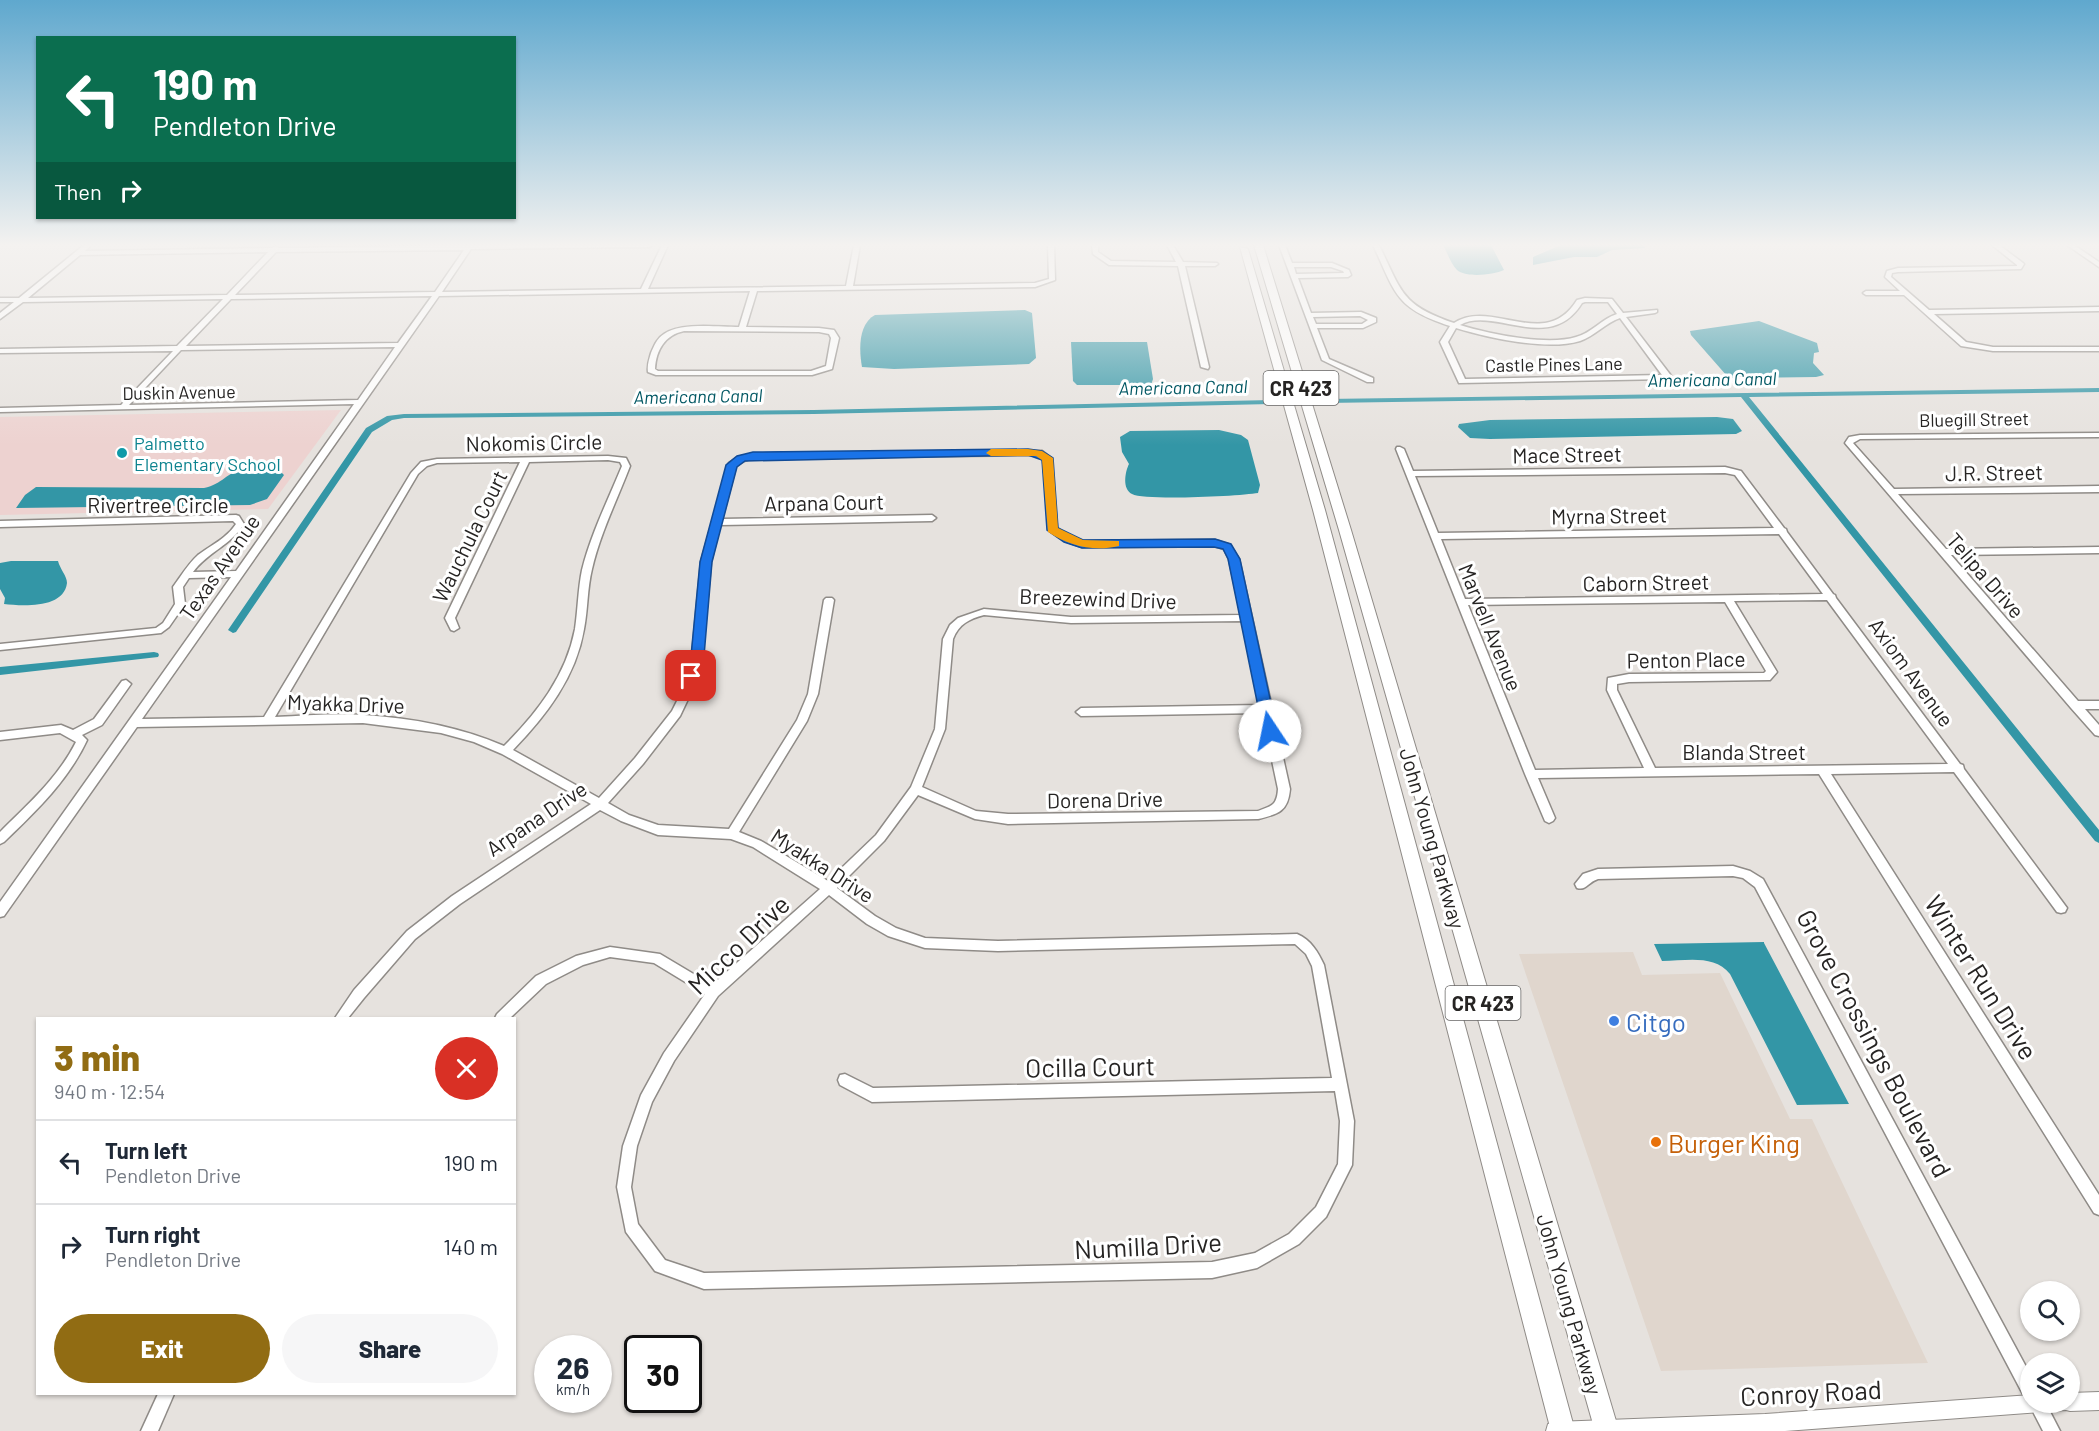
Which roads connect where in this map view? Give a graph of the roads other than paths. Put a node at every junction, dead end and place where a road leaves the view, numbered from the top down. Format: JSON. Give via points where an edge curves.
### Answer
{"nodes":[{"id":1,"x":215,"y":312,"type":"edge"},
{"id":2,"x":423,"y":312,"type":"edge"},
{"id":3,"x":747,"y":312,"type":"edge"},
{"id":4,"x":1192,"y":312,"type":"edge"},
{"id":5,"x":1266,"y":312,"type":"edge"},
{"id":6,"x":1278,"y":312,"type":"edge"},
{"id":7,"x":1307,"y":312,"type":"edge"},
{"id":8,"x":1423,"y":312,"type":"edge"},
{"id":9,"x":1571,"y":312,"type":"edge"},
{"id":10,"x":1927,"y":312,"type":"joint"},
{"id":11,"x":1940,"y":312,"type":"edge"},
{"id":12,"x":1619,"y":313,"type":"joint"},
{"id":13,"x":1308,"y":315,"type":"junction"},
{"id":14,"x":1456,"y":324,"type":"junction"},
{"id":15,"x":1312,"y":326,"type":"junction"},
{"id":16,"x":742,"y":329,"type":"junction"},
{"id":17,"x":400,"y":345,"type":"junction"},
{"id":18,"x":180,"y":348,"type":"junction"},
{"id":19,"x":2099,"y":349,"type":"edge"},
{"id":20,"x":0,"y":351,"type":"edge"},
{"id":21,"x":1204,"y":367,"type":"dead end"},
{"id":22,"x":1370,"y":380,"type":"dead end"},
{"id":23,"x":359,"y":402,"type":"junction"},
{"id":24,"x":122,"y":408,"type":"junction"},
{"id":25,"x":0,"y":410,"type":"edge"},
{"id":26,"x":2099,"y":435,"type":"edge"},
{"id":27,"x":1851,"y":440,"type":"joint"},
{"id":28,"x":1400,"y":449,"type":"dead end"},
{"id":29,"x":526,"y":459,"type":"junction"},
{"id":30,"x":1725,"y":470,"type":"joint"},
{"id":31,"x":1410,"y":474,"type":"junction"},
{"id":32,"x":2099,"y":489,"type":"edge"},
{"id":33,"x":1890,"y":492,"type":"junction"},
{"id":34,"x":1319,"y":510,"type":"junction"},
{"id":35,"x":932,"y":518,"type":"dead end"},
{"id":36,"x":716,"y":522,"type":"junction"},
{"id":37,"x":0,"y":524,"type":"edge"},
{"id":38,"x":1345,"y":531,"type":"junction"},
{"id":39,"x":1783,"y":531,"type":"junction"},
{"id":40,"x":1435,"y":536,"type":"junction"},
{"id":41,"x":2099,"y":550,"type":"edge"},
{"id":42,"x":1942,"y":552,"type":"junction"},
{"id":43,"x":237,"y":574,"type":"junction"},
{"id":44,"x":187,"y":575,"type":"junction"},
{"id":45,"x":1832,"y":597,"type":"junction"},
{"id":46,"x":1728,"y":599,"type":"junction"},
{"id":47,"x":829,"y":600,"type":"dead end"},
{"id":48,"x":1461,"y":602,"type":"junction"},
{"id":49,"x":1247,"y":618,"type":"junction"},
{"id":50,"x":952,"y":627,"type":"joint"},
{"id":51,"x":454,"y":628,"type":"dead end"},
{"id":52,"x":0,"y":647,"type":"edge"},
{"id":53,"x":126,"y":684,"type":"dead end"},
{"id":54,"x":2075,"y":705,"type":"junction"},
{"id":55,"x":2099,"y":705,"type":"edge"},
{"id":56,"x":1265,"y":709,"type":"junction"},
{"id":57,"x":1081,"y":712,"type":"dead end"},
{"id":58,"x":267,"y":721,"type":"junction"},
{"id":59,"x":133,"y":723,"type":"junction"},
{"id":60,"x":2099,"y":732,"type":"edge"},
{"id":61,"x":75,"y":734,"type":"junction"},
{"id":62,"x":0,"y":736,"type":"edge"},
{"id":63,"x":506,"y":751,"type":"junction"},
{"id":64,"x":1959,"y":768,"type":"junction"},
{"id":65,"x":1651,"y":771,"type":"junction"},
{"id":66,"x":1823,"y":771,"type":"junction"},
{"id":67,"x":1530,"y":774,"type":"junction"},
{"id":68,"x":915,"y":789,"type":"junction"},
{"id":69,"x":600,"y":804,"type":"junction"},
{"id":70,"x":1549,"y":818,"type":"dead end"},
{"id":71,"x":732,"y":834,"type":"junction"},
{"id":72,"x":0,"y":839,"type":"edge"},
{"id":73,"x":1581,"y":884,"type":"dead end"},
{"id":74,"x":829,"y":888,"type":"junction"},
{"id":75,"x":2061,"y":908,"type":"dead end"},
{"id":76,"x":1,"y":910,"type":"edge"},
{"id":77,"x":1318,"y":965,"type":"joint"},
{"id":78,"x":713,"y":992,"type":"junction"},
{"id":79,"x":342,"y":1017,"type":"edge"},
{"id":80,"x":502,"y":1017,"type":"edge"},
{"id":81,"x":845,"y":1080,"type":"dead end"},
{"id":82,"x":1340,"y":1084,"type":"junction"},
{"id":83,"x":2099,"y":1208,"type":"edge"},
{"id":84,"x":704,"y":1281,"type":"joint"},
{"id":85,"x":2020,"y":1371,"type":"edge"},
{"id":86,"x":166,"y":1395,"type":"edge"},
{"id":87,"x":2020,"y":1400,"type":"edge"},
{"id":88,"x":2099,"y":1401,"type":"edge"},
{"id":89,"x":2080,"y":1402,"type":"edge"},
{"id":90,"x":2042,"y":1413,"type":"edge"},
{"id":91,"x":1607,"y":1430,"type":"edge"},
{"id":92,"x":149,"y":1431,"type":"edge"},
{"id":93,"x":1555,"y":1431,"type":"edge"},
{"id":94,"x":1563,"y":1431,"type":"edge"},
{"id":95,"x":2052,"y":1431,"type":"edge"}],
"edges":[{"from":1,"to":18,"type":"street"},
{"from":2,"to":17,"type":"street","name":"Texas Avenue"},
{"from":3,"to":16,"type":"street"},
{"from":4,"to":21,"type":"street"},
{"from":5,"to":34,"type":"highway","name":"John Young Parkway","number":"CR 423"},
{"from":6,"to":38,"type":"highway","name":"John Young Parkway","number":"CR 423"},
{"from":7,"to":13,"type":"street"},
{"from":8,"to":14,"type":"street"},
{"from":9,"to":14,"type":"street","via":[[1544,326],[1473,319]]},
{"from":10,"to":11,"type":"street"},
{"from":10,"to":19,"type":"street","via":[[1964,344],[1993,349]]},
{"from":12,"to":14,"type":"street","via":[[1579,340],[1558,344],[1517,341]]},
{"from":12,"to":14,"type":"street","name":"Castle Pines Lane","via":[[1668,377],[1462,381],[1444,342]]},
{"from":13,"to":15,"type":"street"},
{"from":13,"to":15,"type":"street","via":[[1361,314],[1373,320],[1363,326]]},
{"from":15,"to":22,"type":"street","via":[[1326,360]]},
{"from":16,"to":16,"type":"street","via":[[831,332],[835,338],[829,367],[812,373],[656,374],[651,370],[665,334],[684,329]]},
{"from":17,"to":18,"type":"street"},
{"from":17,"to":23,"type":"street","name":"Texas Avenue"},
{"from":18,"to":20,"type":"street"},
{"from":18,"to":24,"type":"street"},
{"from":23,"to":24,"type":"street","name":"Duskin Avenue"},
{"from":23,"to":43,"type":"street","name":"Texas Avenue"},
{"from":24,"to":25,"type":"street","name":"Duskin Avenue"},
{"from":26,"to":27,"type":"street","name":"Bluegill Street"},
{"from":27,"to":33,"type":"street","name":"Telipa Drive","via":[[1851,447]]},
{"from":28,"to":31,"type":"street","name":"Marvell Avenue"},
{"from":29,"to":51,"type":"street","name":"Wauchula Court","via":[[450,618]]},
{"from":29,"to":58,"type":"street","name":"Nokomis Circle","via":[[436,461],[424,464],[415,473]]},
{"from":29,"to":63,"type":"street","name":"Nokomis Circle","via":[[608,458],[623,460],[626,466],[587,568],[579,633],[570,662],[535,722]]},
{"from":30,"to":31,"type":"street","name":"Mace Street"},
{"from":30,"to":39,"type":"street","name":"Axiom Avenue","via":[[1743,477]]},
{"from":31,"to":40,"type":"street","name":"Marvell Avenue"},
{"from":32,"to":33,"type":"street","name":"J.R. Street"},
{"from":33,"to":42,"type":"street","name":"Telipa Drive"},
{"from":34,"to":38,"type":"highway"},
{"from":34,"to":94,"type":"highway","name":"John Young Parkway","number":"CR 423"},
{"from":35,"to":36,"type":"street","name":"Arpana Court"},
{"from":36,"to":49,"type":"street","name":"Arpana Drive","via":[[732,465],[753,456],[1039,453],[1047,458],[1053,530],[1082,544],[1215,543],[1227,547],[1234,559]]},
{"from":36,"to":69,"type":"street","name":"Arpana Drive","via":[[706,562],[697,656],[684,697],[639,761]]},
{"from":37,"to":44,"type":"street","name":"Rivertree Circle","via":[[236,518],[240,524],[235,533],[197,561]]},
{"from":38,"to":91,"type":"highway","name":"John Young Parkway","number":"CR 423"},
{"from":39,"to":40,"type":"street","name":"Myrna Street"},
{"from":39,"to":45,"type":"street","name":"Axiom Avenue"},
{"from":40,"to":48,"type":"street","name":"Marvell Avenue"},
{"from":41,"to":42,"type":"street"},
{"from":42,"to":54,"type":"street","name":"Telipa Drive"},
{"from":43,"to":44,"type":"street"},
{"from":43,"to":59,"type":"street","name":"Texas Avenue"},
{"from":44,"to":52,"type":"street","name":"Rivertree Circle","via":[[178,587],[180,604],[166,626],[158,631]]},
{"from":45,"to":46,"type":"street","name":"Caborn Street"},
{"from":45,"to":64,"type":"street","name":"Axiom Avenue"},
{"from":46,"to":48,"type":"street","name":"Caborn Street"},
{"from":46,"to":65,"type":"street","name":"Penton Place","via":[[1772,672],[1766,677],[1612,681],[1612,690]]},
{"from":47,"to":71,"type":"street","via":[[820,662],[806,712]]},
{"from":48,"to":67,"type":"street","name":"Marvell Avenue"},
{"from":49,"to":50,"type":"street","name":"Breezewind Drive","via":[[1071,620],[984,612]]},
{"from":49,"to":56,"type":"street"},
{"from":50,"to":68,"type":"street","name":"Micco Drive","via":[[940,729]]},
{"from":53,"to":61,"type":"street","via":[[98,722]]},
{"from":54,"to":55,"type":"street"},
{"from":54,"to":60,"type":"street","name":"Telipa Drive"},
{"from":56,"to":57,"type":"street"},
{"from":56,"to":68,"type":"street","name":"Dorena Drive","via":[[1284,789],[1283,800],[1275,810],[1258,815],[1008,819],[975,815]]},
{"from":58,"to":59,"type":"street","name":"Myakka Drive"},
{"from":58,"to":63,"type":"street","name":"Myakka Drive","via":[[363,719],[410,724],[477,739]]},
{"from":59,"to":76,"type":"street","name":"Texas Avenue"},
{"from":61,"to":62,"type":"street","via":[[61,729]]},
{"from":61,"to":72,"type":"street","via":[[82,740],[76,755]]},
{"from":63,"to":69,"type":"street","name":"Myakka Drive"},
{"from":64,"to":66,"type":"street","name":"Blanda Street"},
{"from":64,"to":75,"type":"street","name":"Axiom Avenue"},
{"from":65,"to":66,"type":"street","name":"Blanda Street"},
{"from":65,"to":67,"type":"street","name":"Blanda Street"},
{"from":66,"to":83,"type":"street","name":"Winter Run Drive"},
{"from":67,"to":70,"type":"street","name":"Marvell Avenue"},
{"from":68,"to":74,"type":"street","name":"Micco Drive","via":[[880,838]]},
{"from":69,"to":71,"type":"street","name":"Myakka Drive","via":[[658,830]]},
{"from":69,"to":79,"type":"street","name":"Arpana Drive","via":[[456,900],[411,935]]},
{"from":71,"to":74,"type":"street","name":"Myakka Drive","via":[[781,857]]},
{"from":73,"to":85,"type":"street","name":"Grove Crossings Boulevard","via":[[1598,874],[1733,871],[1759,883]]},
{"from":74,"to":77,"type":"street","name":"Myakka Drive","via":[[871,920],[925,943],[998,946],[1297,939],[1310,950]]},
{"from":74,"to":78,"type":"street","name":"Micco Drive"},
{"from":77,"to":82,"type":"street","name":"Numilla Drive"},
{"from":78,"to":80,"type":"street","via":[[656,958],[610,952],[579,960],[541,980]]},
{"from":78,"to":84,"type":"street","name":"Micco Drive","via":[[669,1057],[646,1100],[630,1146],[624,1187],[631,1227],[660,1266]]},
{"from":81,"to":82,"type":"street","name":"Ocilla Court","via":[[872,1095]]},
{"from":82,"to":84,"type":"street","name":"Numilla Drive","via":[[1347,1121],[1345,1165],[1321,1212],[1294,1239],[1257,1260],[1212,1270]]},
{"from":86,"to":92,"type":"street"},
{"from":87,"to":91,"type":"main road","name":"Conroy Road","via":[[1776,1422]]},
{"from":88,"to":89,"type":"main road"},
{"from":90,"to":95,"type":"street","name":"Grove Crossings Boulevard"},
{"from":91,"to":94,"type":"main road","name":"Conroy Road"},
{"from":93,"to":94,"type":"main road","name":"Conroy Road"}]}
